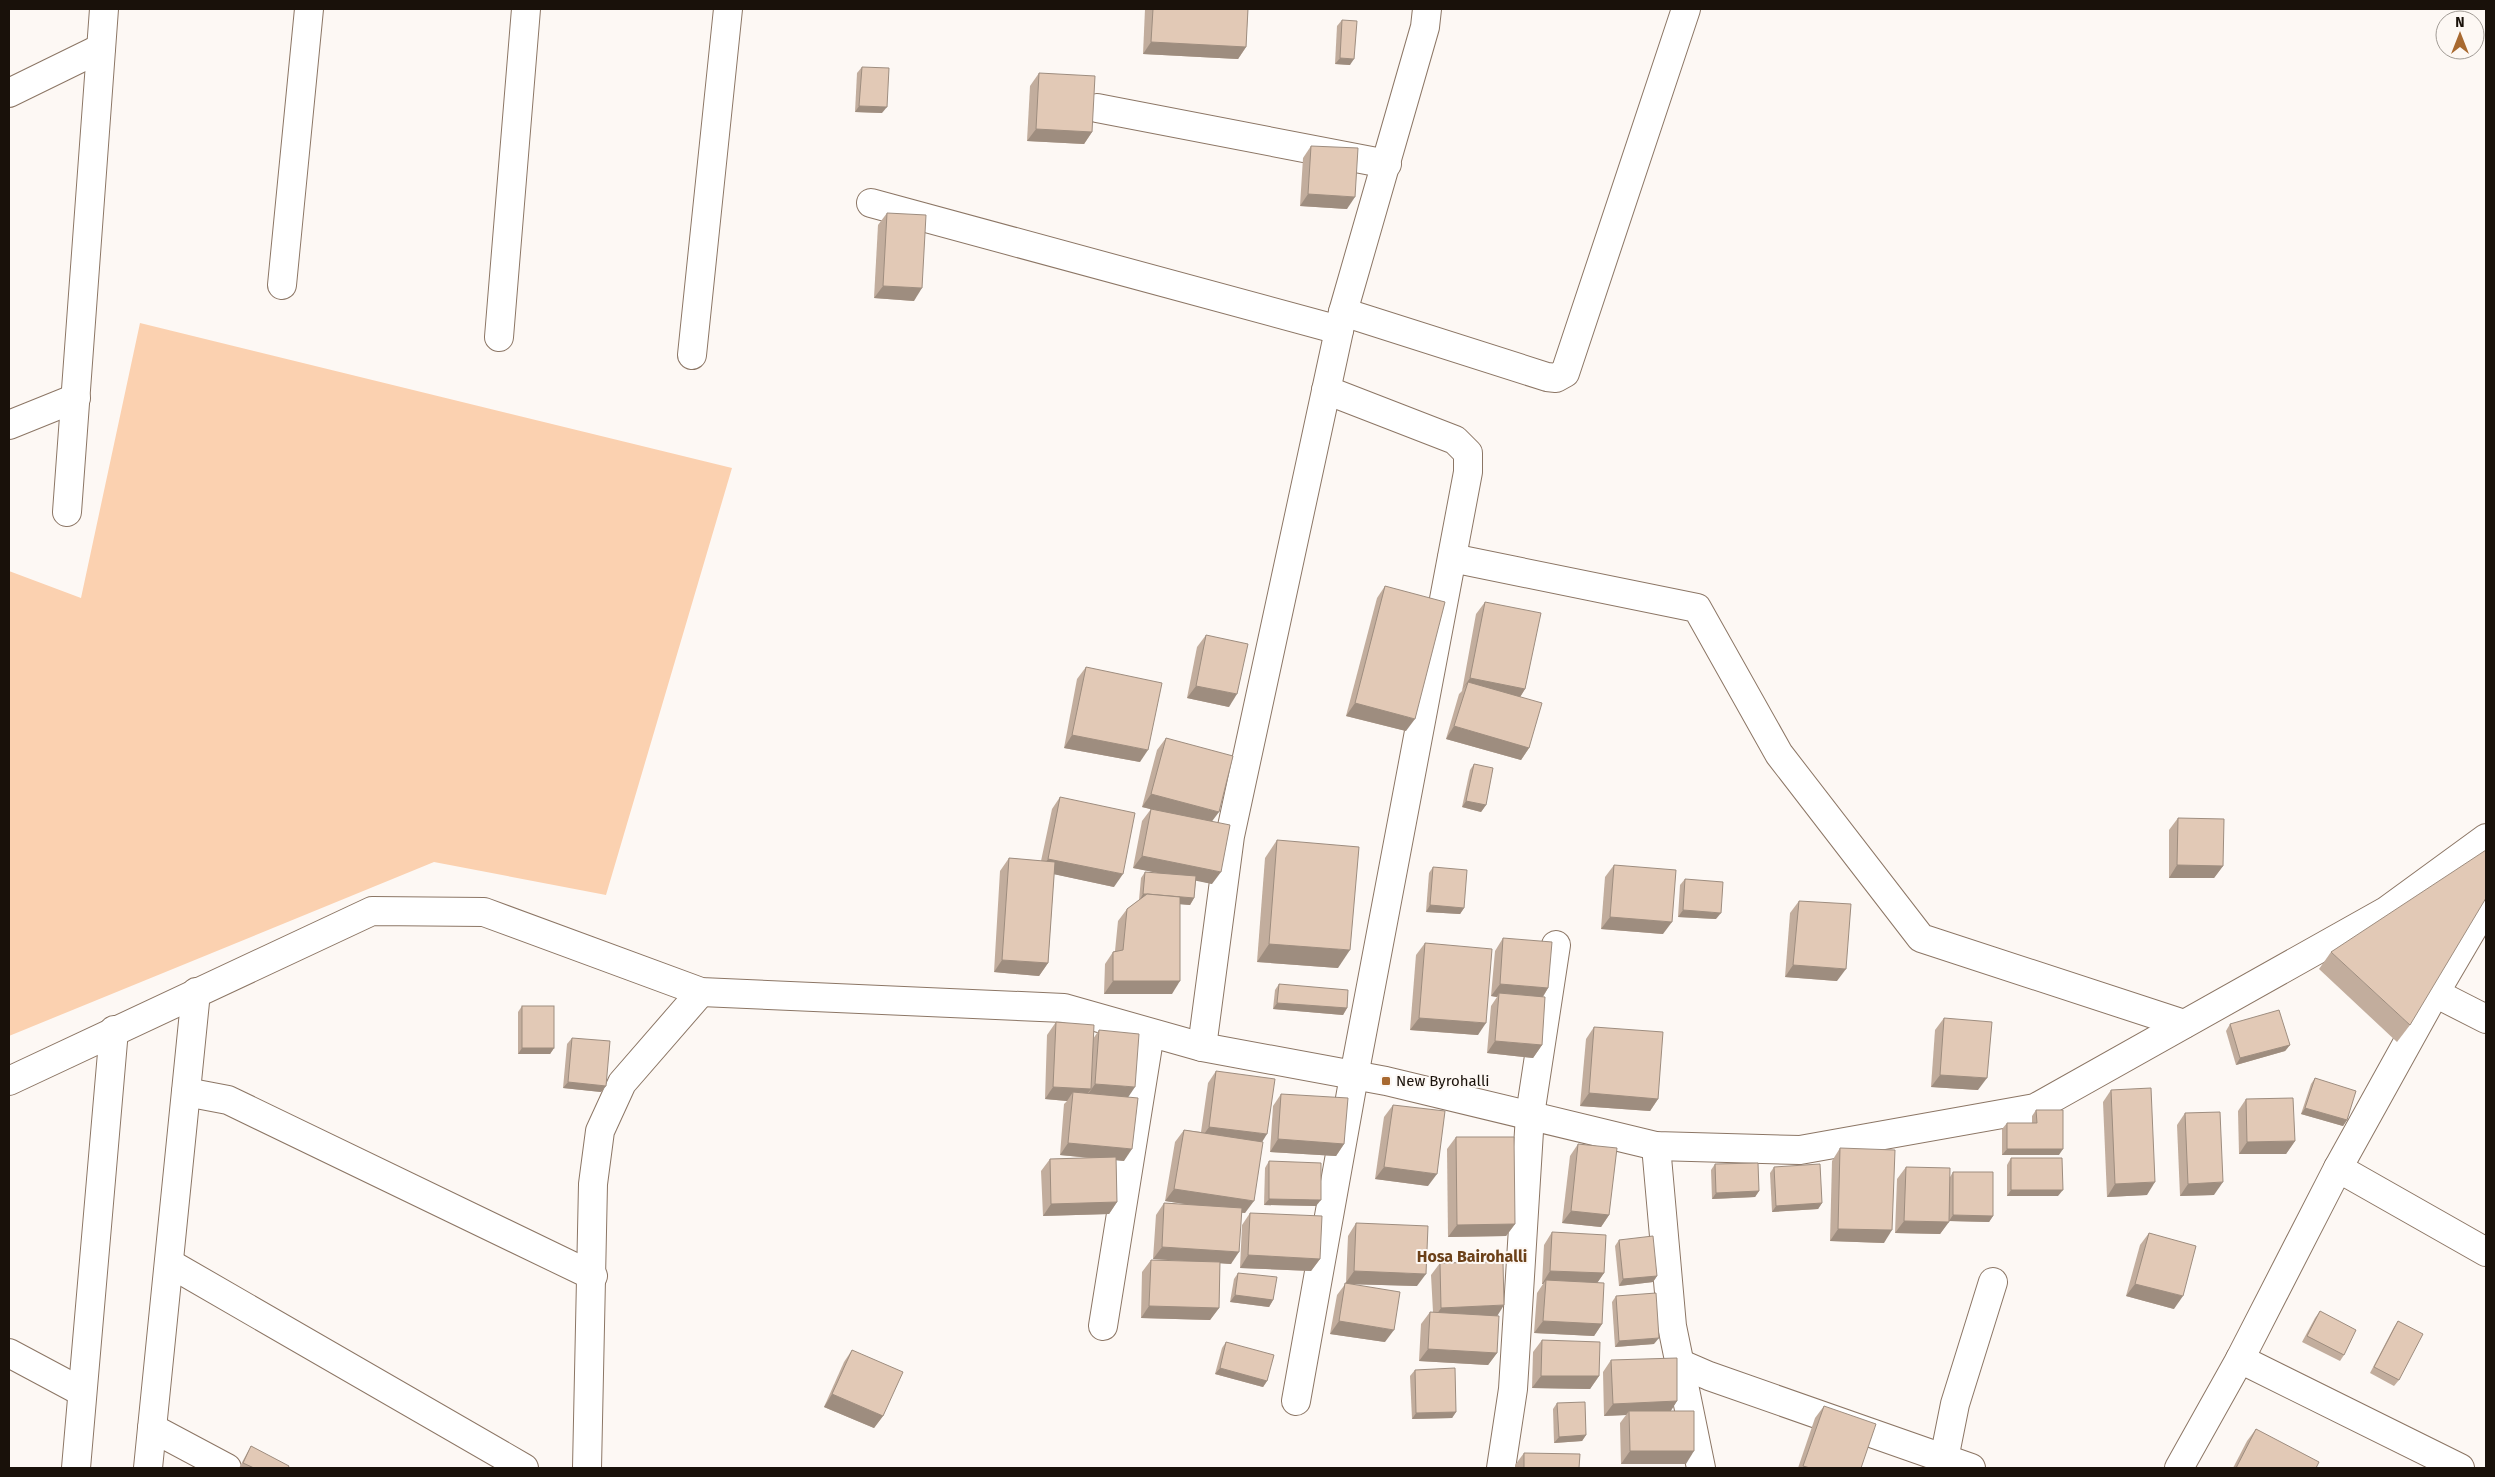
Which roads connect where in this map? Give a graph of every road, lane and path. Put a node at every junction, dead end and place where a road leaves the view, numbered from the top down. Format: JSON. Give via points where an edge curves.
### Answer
{"nodes":[{"id":1,"x":104,"y":9,"type":"edge"},
{"id":2,"x":309,"y":9,"type":"edge"},
{"id":3,"x":526,"y":9,"type":"edge"},
{"id":4,"x":728,"y":9,"type":"edge"},
{"id":5,"x":1427,"y":9,"type":"edge"},
{"id":6,"x":1686,"y":9,"type":"edge"},
{"id":7,"x":101,"y":48,"type":"junction"},
{"id":8,"x":9,"y":93,"type":"edge"},
{"id":9,"x":1097,"y":108,"type":"dead end"},
{"id":10,"x":1387,"y":164,"type":"junction"},
{"id":11,"x":872,"y":203,"type":"dead end"},
{"id":12,"x":282,"y":284,"type":"dead end"},
{"id":13,"x":1341,"y":321,"type":"junction"},
{"id":14,"x":499,"y":337,"type":"dead end"},
{"id":15,"x":692,"y":355,"type":"dead end"},
{"id":16,"x":1326,"y":390,"type":"junction"},
{"id":17,"x":76,"y":398,"type":"junction"},
{"id":18,"x":9,"y":426,"type":"edge"},
{"id":19,"x":67,"y":512,"type":"dead end"},
{"id":20,"x":1452,"y":558,"type":"junction"},
{"id":21,"x":2486,"y":838,"type":"edge"},
{"id":22,"x":2486,"y":906,"type":"edge"},
{"id":23,"x":1556,"y":945,"type":"dead end"},
{"id":24,"x":196,"y":992,"type":"junction"},
{"id":25,"x":701,"y":992,"type":"junction"},
{"id":26,"x":2435,"y":993,"type":"junction"},
{"id":27,"x":2486,"y":1019,"type":"edge"},
{"id":28,"x":2184,"y":1024,"type":"junction"},
{"id":29,"x":114,"y":1030,"type":"junction"},
{"id":30,"x":1150,"y":1033,"type":"junction"},
{"id":31,"x":1202,"y":1046,"type":"junction"},
{"id":32,"x":1354,"y":1076,"type":"junction"},
{"id":33,"x":9,"y":1081,"type":"edge"},
{"id":34,"x":186,"y":1092,"type":"junction"},
{"id":35,"x":1530,"y":1115,"type":"junction"},
{"id":36,"x":1656,"y":1146,"type":"junction"},
{"id":37,"x":2338,"y":1168,"type":"junction"},
{"id":38,"x":2486,"y":1252,"type":"edge"},
{"id":39,"x":169,"y":1264,"type":"junction"},
{"id":40,"x":592,"y":1276,"type":"junction"},
{"id":41,"x":1993,"y":1282,"type":"dead end"},
{"id":42,"x":1103,"y":1326,"type":"dead end"},
{"id":43,"x":9,"y":1353,"type":"edge"},
{"id":44,"x":2240,"y":1359,"type":"junction"},
{"id":45,"x":1679,"y":1363,"type":"junction"},
{"id":46,"x":82,"y":1392,"type":"junction"},
{"id":47,"x":1296,"y":1401,"type":"dead end"},
{"id":48,"x":152,"y":1428,"type":"junction"},
{"id":49,"x":1944,"y":1459,"type":"junction"},
{"id":50,"x":76,"y":1468,"type":"edge"},
{"id":51,"x":148,"y":1468,"type":"edge"},
{"id":52,"x":227,"y":1468,"type":"edge"},
{"id":53,"x":524,"y":1468,"type":"edge"},
{"id":54,"x":587,"y":1468,"type":"edge"},
{"id":55,"x":1501,"y":1468,"type":"edge"},
{"id":56,"x":1701,"y":1468,"type":"edge"},
{"id":57,"x":1971,"y":1468,"type":"edge"},
{"id":58,"x":2179,"y":1468,"type":"edge"},
{"id":59,"x":2460,"y":1468,"type":"edge"}],
"edges":[{"from":1,"to":7,"type":"street"},
{"from":2,"to":12,"type":"street"},
{"from":3,"to":14,"type":"street"},
{"from":4,"to":15,"type":"street"},
{"from":5,"to":10,"type":"street","via":[[1425,27]]},
{"from":6,"to":13,"type":"street","via":[[1565,373],[1556,378],[1547,377]]},
{"from":7,"to":8,"type":"street"},
{"from":7,"to":17,"type":"street"},
{"from":9,"to":10,"type":"street"},
{"from":10,"to":13,"type":"street"},
{"from":11,"to":13,"type":"street"},
{"from":13,"to":16,"type":"street"},
{"from":16,"to":20,"type":"street","via":[[1455,440],[1468,453],[1468,472]]},
{"from":16,"to":31,"type":"street","via":[[1230,836]]},
{"from":17,"to":18,"type":"street"},
{"from":17,"to":19,"type":"street"},
{"from":20,"to":28,"type":"street","via":[[1697,608],[1779,754],[1921,938]]},
{"from":20,"to":32,"type":"street"},
{"from":21,"to":28,"type":"street","via":[[2386,911]]},
{"from":22,"to":26,"type":"street"},
{"from":23,"to":35,"type":"street"},
{"from":24,"to":25,"type":"street","via":[[372,911],[484,912]]},
{"from":24,"to":29,"type":"street"},
{"from":24,"to":34,"type":"street"},
{"from":25,"to":30,"type":"street","via":[[1064,1008]]},
{"from":25,"to":40,"type":"street","via":[[622,1083],[600,1131],[593,1184]]},
{"from":26,"to":27,"type":"street"},
{"from":26,"to":37,"type":"street"},
{"from":28,"to":36,"type":"street","via":[[2035,1108],[1800,1150]]},
{"from":29,"to":33,"type":"street"},
{"from":29,"to":46,"type":"street"},
{"from":30,"to":31,"type":"street"},
{"from":30,"to":42,"type":"street"},
{"from":31,"to":32,"type":"street"},
{"from":32,"to":35,"type":"street"},
{"from":32,"to":47,"type":"street"},
{"from":34,"to":39,"type":"street"},
{"from":34,"to":40,"type":"street","via":[[228,1100]]},
{"from":35,"to":36,"type":"street"},
{"from":35,"to":55,"type":"street","via":[[1513,1389]]},
{"from":36,"to":45,"type":"street","via":[[1672,1326]]},
{"from":37,"to":38,"type":"street"},
{"from":37,"to":44,"type":"street"},
{"from":39,"to":48,"type":"street"},
{"from":39,"to":53,"type":"street"},
{"from":40,"to":54,"type":"street"},
{"from":41,"to":49,"type":"street","via":[[1954,1404]]},
{"from":43,"to":46,"type":"street"},
{"from":44,"to":58,"type":"street"},
{"from":44,"to":59,"type":"street"},
{"from":45,"to":49,"type":"street"},
{"from":45,"to":56,"type":"street"},
{"from":46,"to":50,"type":"street"},
{"from":48,"to":51,"type":"street"},
{"from":48,"to":52,"type":"street"},
{"from":49,"to":57,"type":"street"}]}
